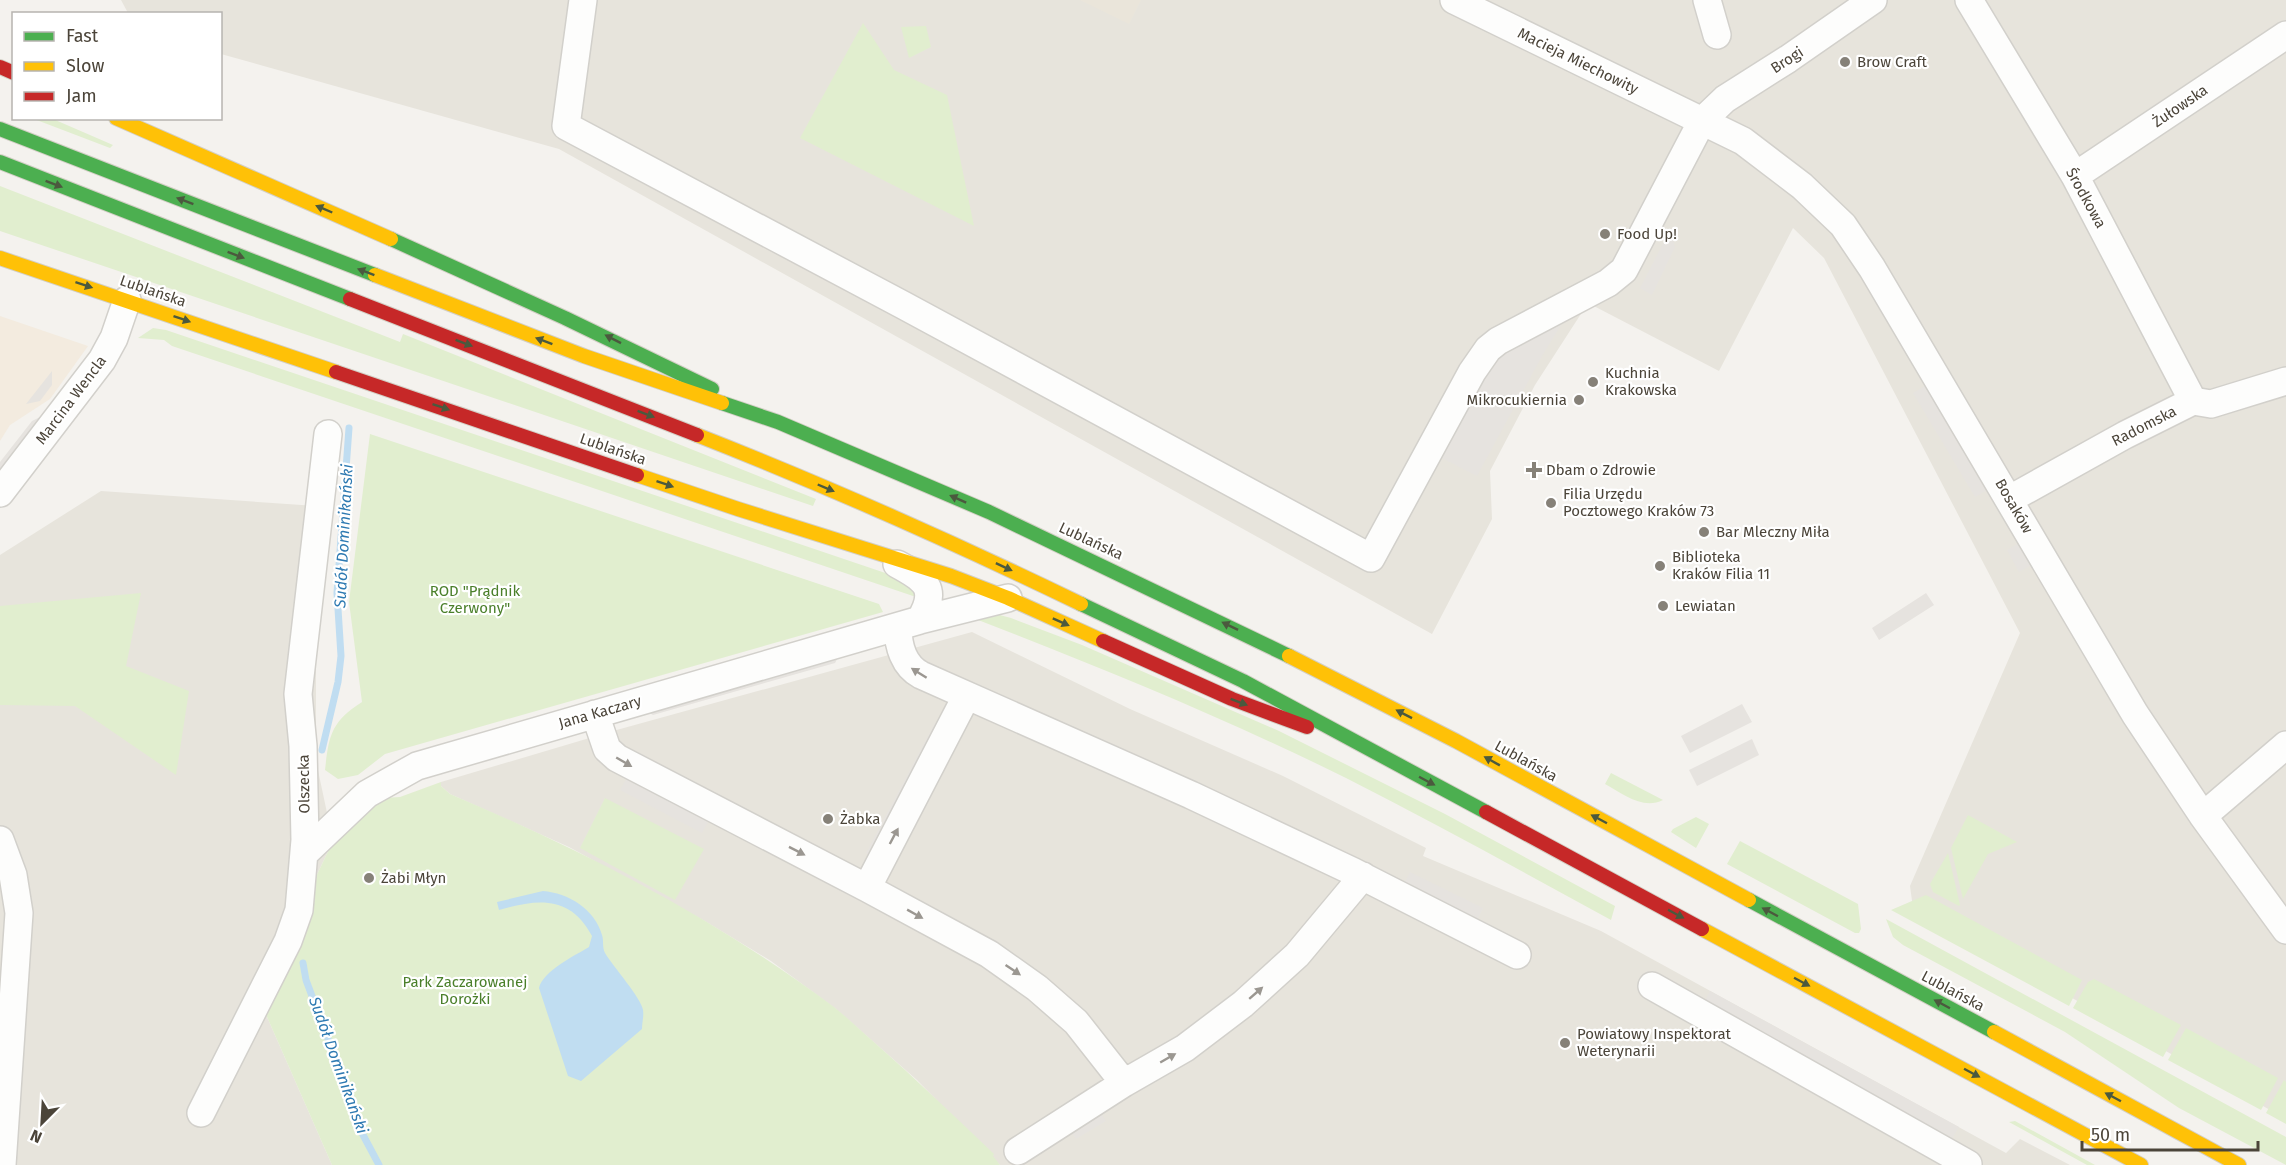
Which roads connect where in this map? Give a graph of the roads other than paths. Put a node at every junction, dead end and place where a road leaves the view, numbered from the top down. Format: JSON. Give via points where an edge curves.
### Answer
{"nodes":[{"id":1,"x":583,"y":0,"type":"edge"},
{"id":2,"x":1454,"y":0,"type":"edge"},
{"id":3,"x":1707,"y":0,"type":"edge"},
{"id":4,"x":1873,"y":0,"type":"edge"},
{"id":5,"x":1969,"y":0,"type":"edge"},
{"id":6,"x":1717,"y":35,"type":"dead end"},
{"id":7,"x":2286,"y":35,"type":"edge"},
{"id":8,"x":121,"y":120,"type":"edge"},
{"id":9,"x":1702,"y":121,"type":"junction"},
{"id":10,"x":0,"y":129,"type":"edge"},
{"id":11,"x":0,"y":162,"type":"edge"},
{"id":12,"x":2075,"y":176,"type":"junction"},
{"id":13,"x":0,"y":258,"type":"edge"},
{"id":14,"x":127,"y":300,"type":"junction"},
{"id":15,"x":2286,"y":381,"type":"edge"},
{"id":16,"x":2193,"y":401,"type":"junction"},
{"id":17,"x":778,"y":422,"type":"junction"},
{"id":18,"x":328,"y":434,"type":"dead end"},
{"id":19,"x":0,"y":493,"type":"edge"},
{"id":20,"x":2010,"y":500,"type":"junction"},
{"id":21,"x":880,"y":555,"type":"junction"},
{"id":22,"x":1008,"y":598,"type":"junction"},
{"id":23,"x":909,"y":623,"type":"junction"},
{"id":24,"x":966,"y":697,"type":"junction"},
{"id":25,"x":595,"y":714,"type":"junction"},
{"id":26,"x":2286,"y":745,"type":"edge"},
{"id":27,"x":1376,"y":753,"type":"junction"},
{"id":28,"x":2203,"y":816,"type":"junction"},
{"id":29,"x":0,"y":840,"type":"edge"},
{"id":30,"x":304,"y":853,"type":"junction"},
{"id":31,"x":1363,"y":876,"type":"junction"},
{"id":32,"x":867,"y":888,"type":"junction"},
{"id":33,"x":2286,"y":930,"type":"edge"},
{"id":34,"x":1517,"y":955,"type":"dead end"},
{"id":35,"x":1652,"y":986,"type":"dead end"},
{"id":36,"x":1124,"y":1083,"type":"junction"},
{"id":37,"x":201,"y":1113,"type":"dead end"},
{"id":38,"x":1018,"y":1151,"type":"dead end"},
{"id":39,"x":1968,"y":1164,"type":"edge"},
{"id":40,"x":2,"y":1165,"type":"edge"},
{"id":41,"x":2141,"y":1165,"type":"edge"},
{"id":42,"x":2239,"y":1165,"type":"edge"}],
"edges":[{"from":1,"to":9,"type":"street","name":"Brogi","via":[[566,126],[1371,558],[1478,361],[1498,340],[1624,270]]},
{"from":2,"to":9,"type":"street","name":"Macieja Miechowity"},
{"from":3,"to":6,"type":"street"},
{"from":4,"to":9,"type":"street","name":"Brogi","via":[[1725,99]]},
{"from":5,"to":12,"type":"street","name":"Środkowa"},
{"from":7,"to":12,"type":"street","name":"Żułowska"},
{"from":17,"to":8,"type":"main road","name":"Lublańska","one_way":true,"via":[[598,331]]},
{"from":9,"to":20,"type":"street","name":"Bosaków","via":[[1757,150],[1843,225]]},
{"from":17,"to":10,"type":"main road","name":"Lublańska","one_way":true,"via":[[584,356]]},
{"from":11,"to":27,"type":"main road","name":"Lublańska","one_way":true,"via":[[706,438],[890,515],[1243,681]]},
{"from":12,"to":16,"type":"street","name":"Środkowa"},
{"from":13,"to":14,"type":"main road","name":"Lublańska","one_way":true},
{"from":14,"to":19,"type":"street","name":"Marcina Wencla","via":[[109,350]]},
{"from":14,"to":21,"type":"main road","name":"Lublańska","one_way":true},
{"from":15,"to":16,"type":"street","name":"Radomska","via":[[2211,404]]},
{"from":16,"to":20,"type":"street","name":"Radomska"},
{"from":42,"to":17,"type":"main road","name":"Lublańska","one_way":true,"via":[[1456,741],[1293,657],[988,512]]},
{"from":18,"to":30,"type":"street","name":"Olszecka","via":[[298,694],[303,746]]},
{"from":20,"to":28,"type":"street","name":"Bosaków","via":[[2135,714]]},
{"from":21,"to":22,"type":"main road","name":"Lublańska"},
{"from":21,"to":23,"type":"street","via":[[921,577],[928,588],[930,599]]},
{"from":22,"to":23,"type":"street","name":"Jana Kaczary"},
{"from":22,"to":27,"type":"main road","name":"Lublańska","one_way":true,"via":[[1232,699]]},
{"from":24,"to":23,"type":"street","one_way":true,"via":[[913,671],[903,653]]},
{"from":23,"to":25,"type":"street","name":"Jana Kaczary"},
{"from":24,"to":31,"type":"street","via":[[1191,795]]},
{"from":32,"to":24,"type":"street","one_way":true},
{"from":25,"to":30,"type":"street","name":"Jana Kaczary","via":[[417,766],[367,795]]},
{"from":25,"to":32,"type":"street","one_way":true,"via":[[607,749],[617,758]]},
{"from":26,"to":28,"type":"street"},
{"from":27,"to":41,"type":"main road","name":"Lublańska","one_way":true},
{"from":28,"to":33,"type":"street","name":"Bosaków"},
{"from":29,"to":40,"type":"street","via":[[13,874],[19,913]]},
{"from":30,"to":37,"type":"street","name":"Olszecka","via":[[299,910],[288,941]]},
{"from":31,"to":34,"type":"street"},
{"from":36,"to":31,"type":"street","one_way":true,"via":[[1185,1048],[1256,993],[1297,955]]},
{"from":32,"to":36,"type":"street","one_way":true,"via":[[989,954],[1038,988],[1076,1022]]},
{"from":35,"to":39,"type":"street","via":[[1730,1041]]},
{"from":36,"to":38,"type":"street"}]}
